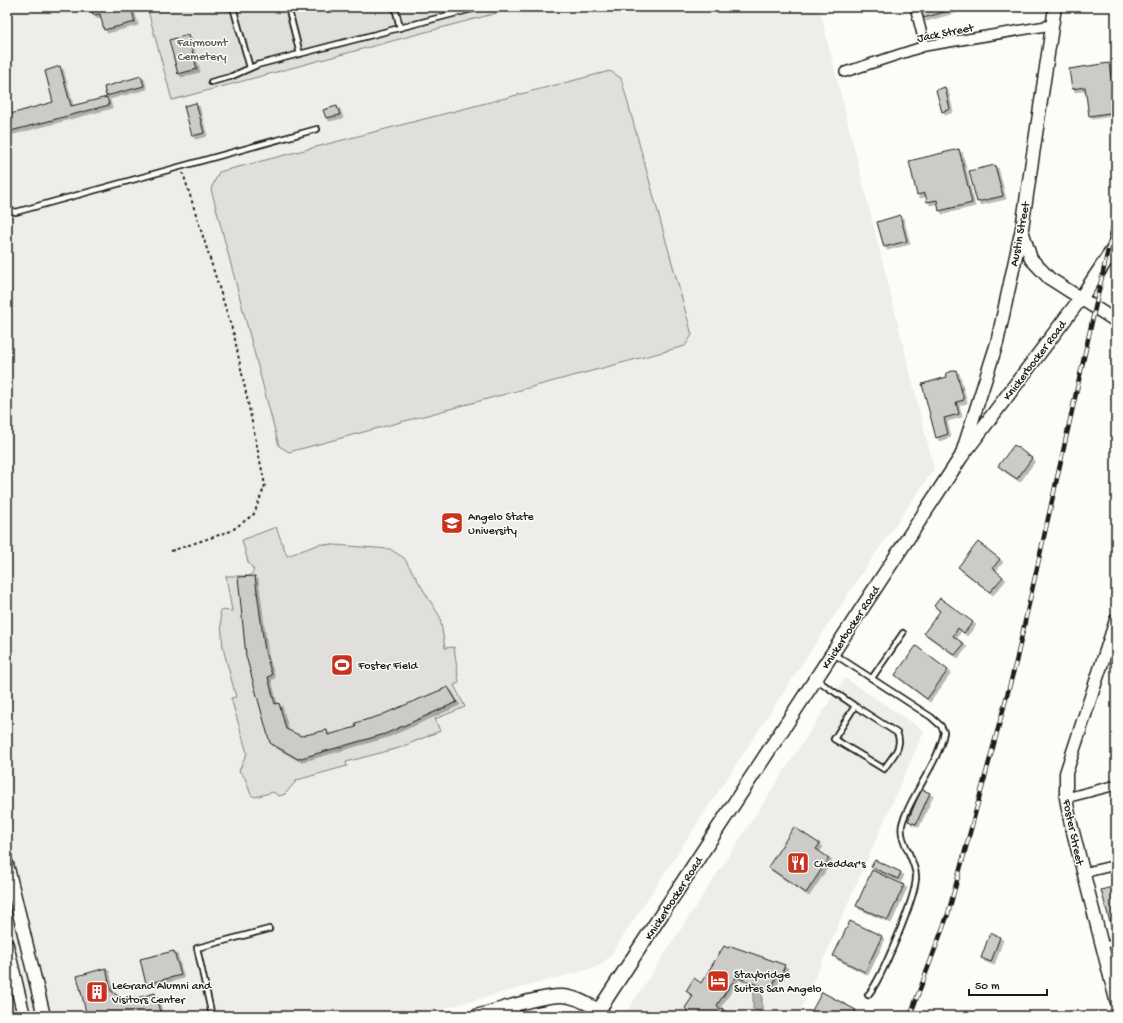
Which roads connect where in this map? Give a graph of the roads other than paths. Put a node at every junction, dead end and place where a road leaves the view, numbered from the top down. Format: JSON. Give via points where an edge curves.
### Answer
{"nodes":[{"id":1,"x":233,"y":7,"type":"edge"},
{"id":2,"x":288,"y":7,"type":"edge"},
{"id":3,"x":395,"y":7,"type":"edge"},
{"id":4,"x":480,"y":7,"type":"edge"},
{"id":5,"x":915,"y":7,"type":"edge"},
{"id":6,"x":1055,"y":7,"type":"edge"},
{"id":7,"x":1052,"y":24,"type":"junction"},
{"id":8,"x":400,"y":28,"type":"junction"},
{"id":9,"x":925,"y":46,"type":"junction"},
{"id":10,"x":300,"y":54,"type":"junction"},
{"id":11,"x":250,"y":68,"type":"junction"},
{"id":12,"x":846,"y":72,"type":"dead end"},
{"id":13,"x":211,"y":82,"type":"dead end"},
{"id":14,"x":317,"y":129,"type":"dead end"},
{"id":15,"x":7,"y":210,"type":"edge"},
{"id":16,"x":1022,"y":228,"type":"junction"},
{"id":17,"x":1116,"y":247,"type":"edge"},
{"id":18,"x":1081,"y":298,"type":"junction"},
{"id":19,"x":1116,"y":321,"type":"edge"},
{"id":20,"x":961,"y":457,"type":"junction"},
{"id":21,"x":1116,"y":620,"type":"edge"},
{"id":22,"x":903,"y":632,"type":"dead end"},
{"id":23,"x":833,"y":653,"type":"junction"},
{"id":24,"x":872,"y":678,"type":"junction"},
{"id":25,"x":816,"y":679,"type":"junction"},
{"id":26,"x":855,"y":706,"type":"junction"},
{"id":27,"x":1116,"y":785,"type":"edge"},
{"id":28,"x":1066,"y":798,"type":"junction"},
{"id":29,"x":7,"y":864,"type":"edge"},
{"id":30,"x":1116,"y":865,"type":"edge"},
{"id":31,"x":1083,"y":873,"type":"junction"},
{"id":32,"x":269,"y":929,"type":"dead end"},
{"id":33,"x":1116,"y":942,"type":"edge"},
{"id":34,"x":7,"y":945,"type":"edge"},
{"id":35,"x":1102,"y":946,"type":"junction"},
{"id":36,"x":868,"y":995,"type":"dead end"},
{"id":37,"x":1116,"y":1000,"type":"edge"},
{"id":38,"x":517,"y":1011,"type":"edge"},
{"id":39,"x":601,"y":1014,"type":"edge"},
{"id":40,"x":24,"y":1016,"type":"edge"},
{"id":41,"x":44,"y":1016,"type":"edge"},
{"id":42,"x":212,"y":1016,"type":"edge"},
{"id":43,"x":476,"y":1016,"type":"edge"}],
"edges":[{"from":1,"to":11,"type":"lane"},
{"from":2,"to":10,"type":"lane"},
{"from":3,"to":8,"type":"lane"},
{"from":4,"to":8,"type":"lane"},
{"from":5,"to":9,"type":"street"},
{"from":6,"to":7,"type":"street","name":"Austin Street"},
{"from":7,"to":9,"type":"street","name":"Jack Street"},
{"from":7,"to":16,"type":"street","name":"Austin Street"},
{"from":8,"to":10,"type":"lane"},
{"from":9,"to":12,"type":"street","name":"Jack Street"},
{"from":10,"to":11,"type":"lane"},
{"from":11,"to":13,"type":"lane"},
{"from":14,"to":15,"type":"lane","via":[[16,212]]},
{"from":16,"to":18,"type":"street","via":[[1031,259],[1049,278]]},
{"from":16,"to":20,"type":"street","name":"Austin Street","via":[[996,343]]},
{"from":17,"to":18,"type":"main road","name":"Knickerbocker Road"},
{"from":18,"to":19,"type":"street"},
{"from":18,"to":20,"type":"main road","name":"Knickerbocker Road"},
{"from":20,"to":23,"type":"main road","name":"Knickerbocker Road"},
{"from":21,"to":28,"type":"street","name":"Foster Street","via":[[1066,773]]},
{"from":22,"to":24,"type":"lane"},
{"from":23,"to":24,"type":"lane"},
{"from":23,"to":25,"type":"main road","name":"Knickerbocker Road"},
{"from":24,"to":36,"type":"lane","via":[[931,717],[944,732],[902,822],[903,837],[916,877],[891,951]]},
{"from":25,"to":26,"type":"lane"},
{"from":25,"to":39,"type":"main road","name":"Knickerbocker Road"},
{"from":26,"to":26,"type":"lane","via":[[834,739],[884,769],[900,746],[900,739],[897,733]]},
{"from":27,"to":28,"type":"street"},
{"from":28,"to":31,"type":"street","name":"Foster Street"},
{"from":29,"to":41,"type":"street"},
{"from":30,"to":31,"type":"street"},
{"from":31,"to":35,"type":"street","name":"Foster Street"},
{"from":32,"to":42,"type":"lane","via":[[197,948]]},
{"from":33,"to":35,"type":"lane"},
{"from":34,"to":40,"type":"street"},
{"from":35,"to":37,"type":"street","name":"Foster Street"},
{"from":38,"to":39,"type":"street","via":[[562,996],[580,1000]]},
{"from":38,"to":43,"type":"street"}]}
